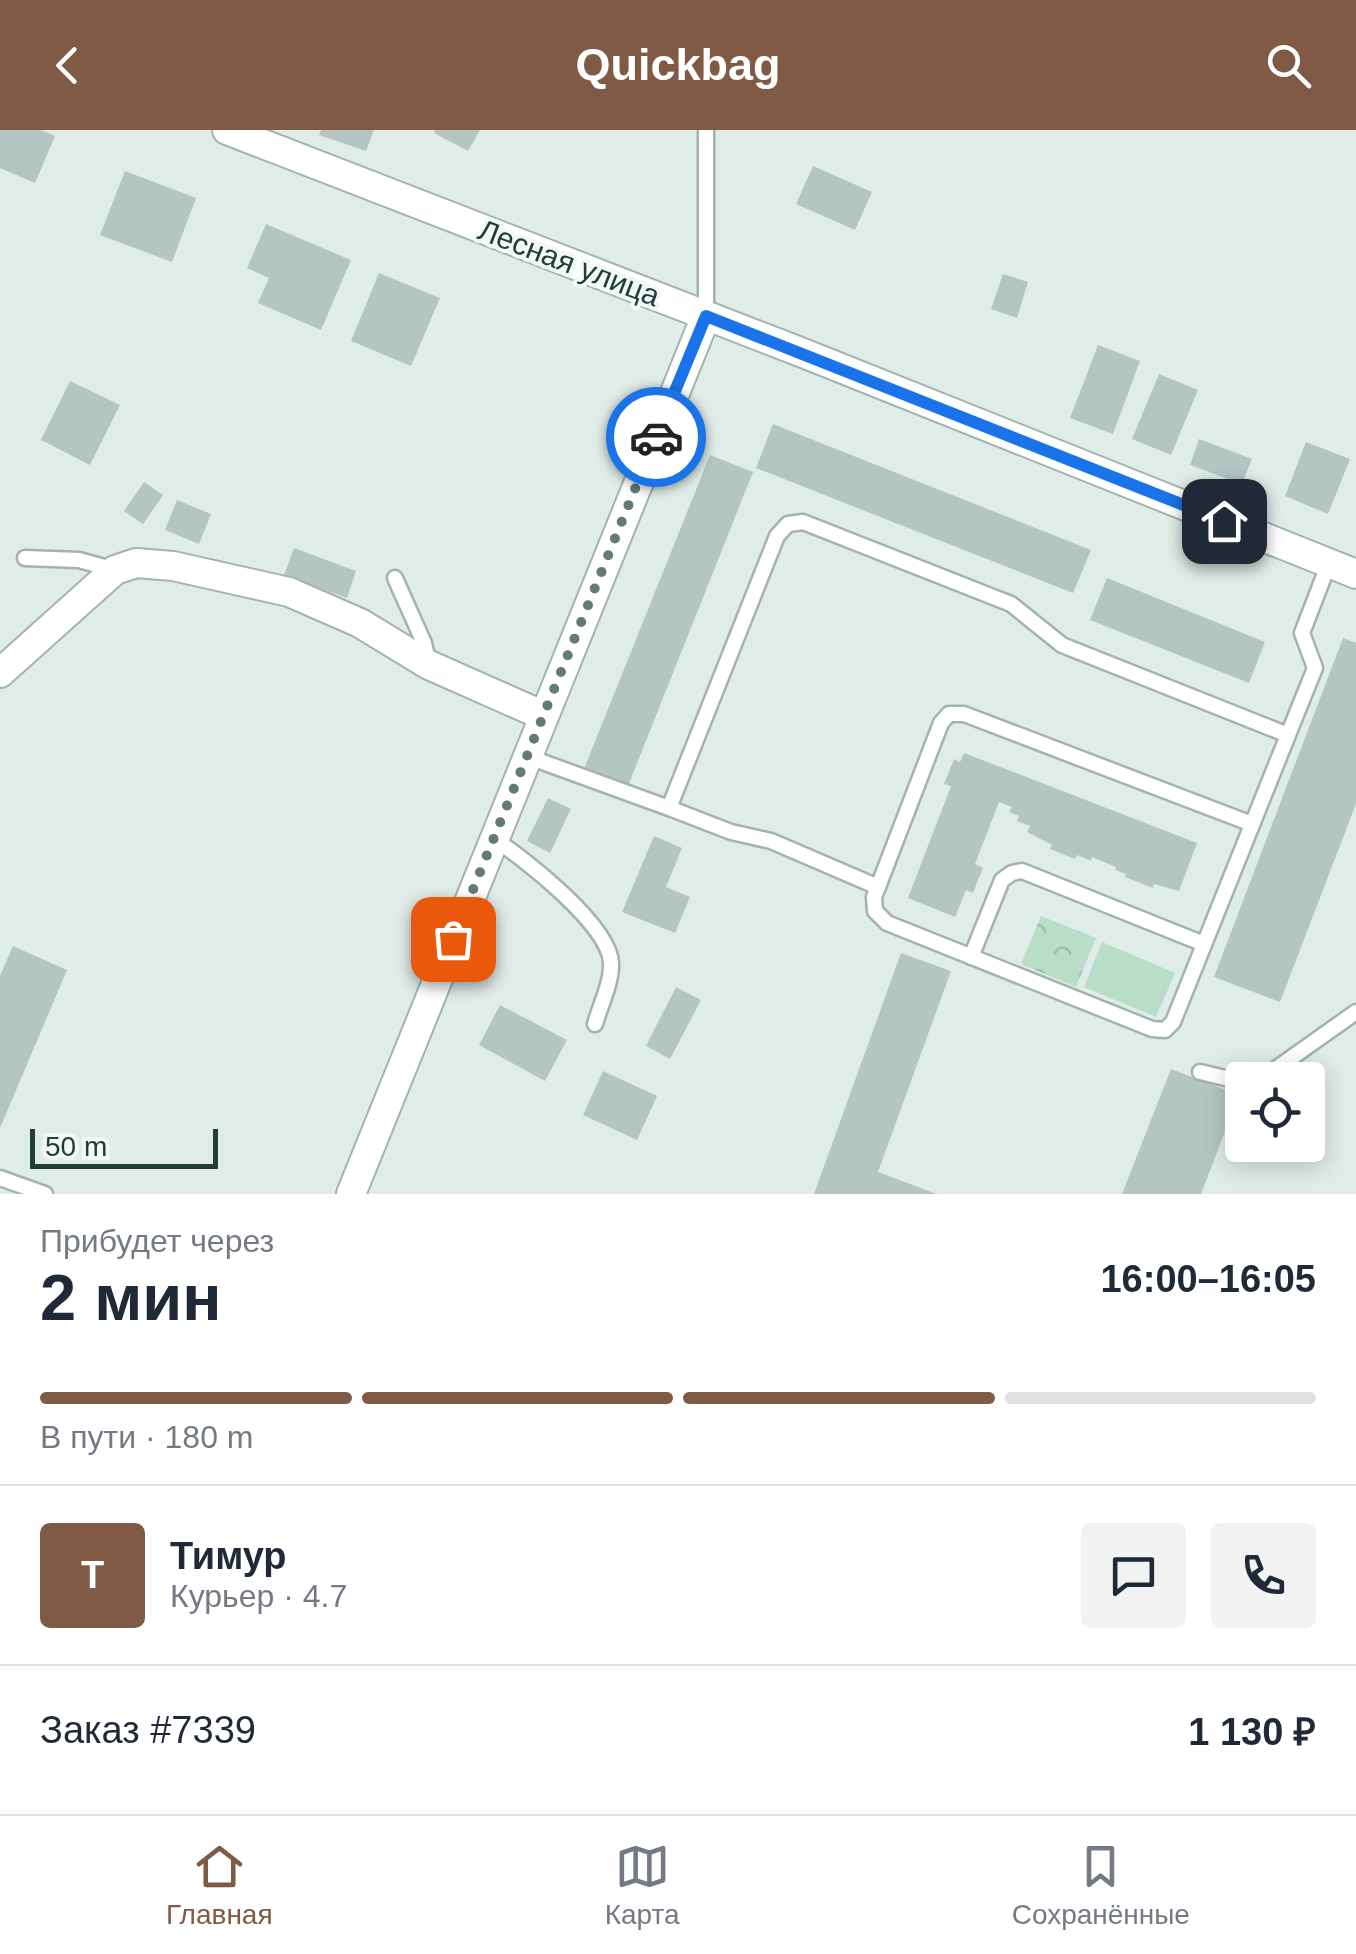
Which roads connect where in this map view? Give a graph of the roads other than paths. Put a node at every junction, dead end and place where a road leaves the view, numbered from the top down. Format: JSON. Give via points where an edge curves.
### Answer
{"nodes":[{"id":1,"x":227,"y":130,"type":"edge"},
{"id":2,"x":706,"y":130,"type":"edge"},
{"id":3,"x":706,"y":316,"type":"junction"},
{"id":4,"x":25,"y":558,"type":"dead end"},
{"id":5,"x":1329,"y":563,"type":"junction"},
{"id":6,"x":115,"y":570,"type":"junction"},
{"id":7,"x":1356,"y":574,"type":"edge"},
{"id":8,"x":395,"y":578,"type":"dead end"},
{"id":9,"x":429,"y":665,"type":"junction"},
{"id":10,"x":0,"y":673,"type":"edge"},
{"id":11,"x":542,"y":715,"type":"junction"},
{"id":12,"x":1288,"y":735,"type":"junction"},
{"id":13,"x":526,"y":756,"type":"junction"},
{"id":14,"x":669,"y":808,"type":"junction"},
{"id":15,"x":1252,"y":824,"type":"junction"},
{"id":16,"x":494,"y":839,"type":"junction"},
{"id":17,"x":878,"y":887,"type":"junction"},
{"id":18,"x":1204,"y":944,"type":"junction"},
{"id":19,"x":972,"y":957,"type":"junction"},
{"id":20,"x":1356,"y":1012,"type":"edge"},
{"id":21,"x":595,"y":1024,"type":"dead end"},
{"id":22,"x":1286,"y":1062,"type":"edge"},
{"id":23,"x":1200,"y":1072,"type":"dead end"},
{"id":24,"x":1225,"y":1077,"type":"edge"},
{"id":25,"x":0,"y":1178,"type":"edge"},
{"id":26,"x":45,"y":1194,"type":"edge"},
{"id":27,"x":352,"y":1194,"type":"edge"}],
"edges":[{"from":1,"to":3,"type":"street","name":"Лесная улица"},
{"from":2,"to":3,"type":"lane"},
{"from":3,"to":5,"type":"street","name":"Лесная улица"},
{"from":3,"to":11,"type":"street"},
{"from":4,"to":6,"type":"lane","via":[[79,560]]},
{"from":5,"to":7,"type":"street","name":"Лесная улица"},
{"from":5,"to":12,"type":"lane","via":[[1302,633],[1314,668]]},
{"from":6,"to":9,"type":"street","via":[[136,563],[172,566],[289,592],[360,623]]},
{"from":6,"to":10,"type":"street"},
{"from":8,"to":9,"type":"lane"},
{"from":9,"to":11,"type":"street"},
{"from":11,"to":13,"type":"street"},
{"from":12,"to":14,"type":"lane","via":[[1062,646],[1011,604],[803,522],[788,524],[776,536]]},
{"from":12,"to":15,"type":"lane"},
{"from":13,"to":14,"type":"lane"},
{"from":13,"to":16,"type":"street"},
{"from":14,"to":17,"type":"lane","via":[[771,841]]},
{"from":15,"to":17,"type":"lane","via":[[950,714],[940,723]]},
{"from":15,"to":18,"type":"lane"},
{"from":16,"to":21,"type":"lane","via":[[596,928],[609,950],[612,966]]},
{"from":16,"to":27,"type":"street"},
{"from":17,"to":19,"type":"lane","via":[[875,911],[887,923]]},
{"from":18,"to":19,"type":"lane","via":[[1022,871],[1002,880]]},
{"from":18,"to":19,"type":"lane","via":[[1166,1030]]},
{"from":20,"to":22,"type":"lane"},
{"from":23,"to":24,"type":"lane"},
{"from":25,"to":26,"type":"lane"}]}
